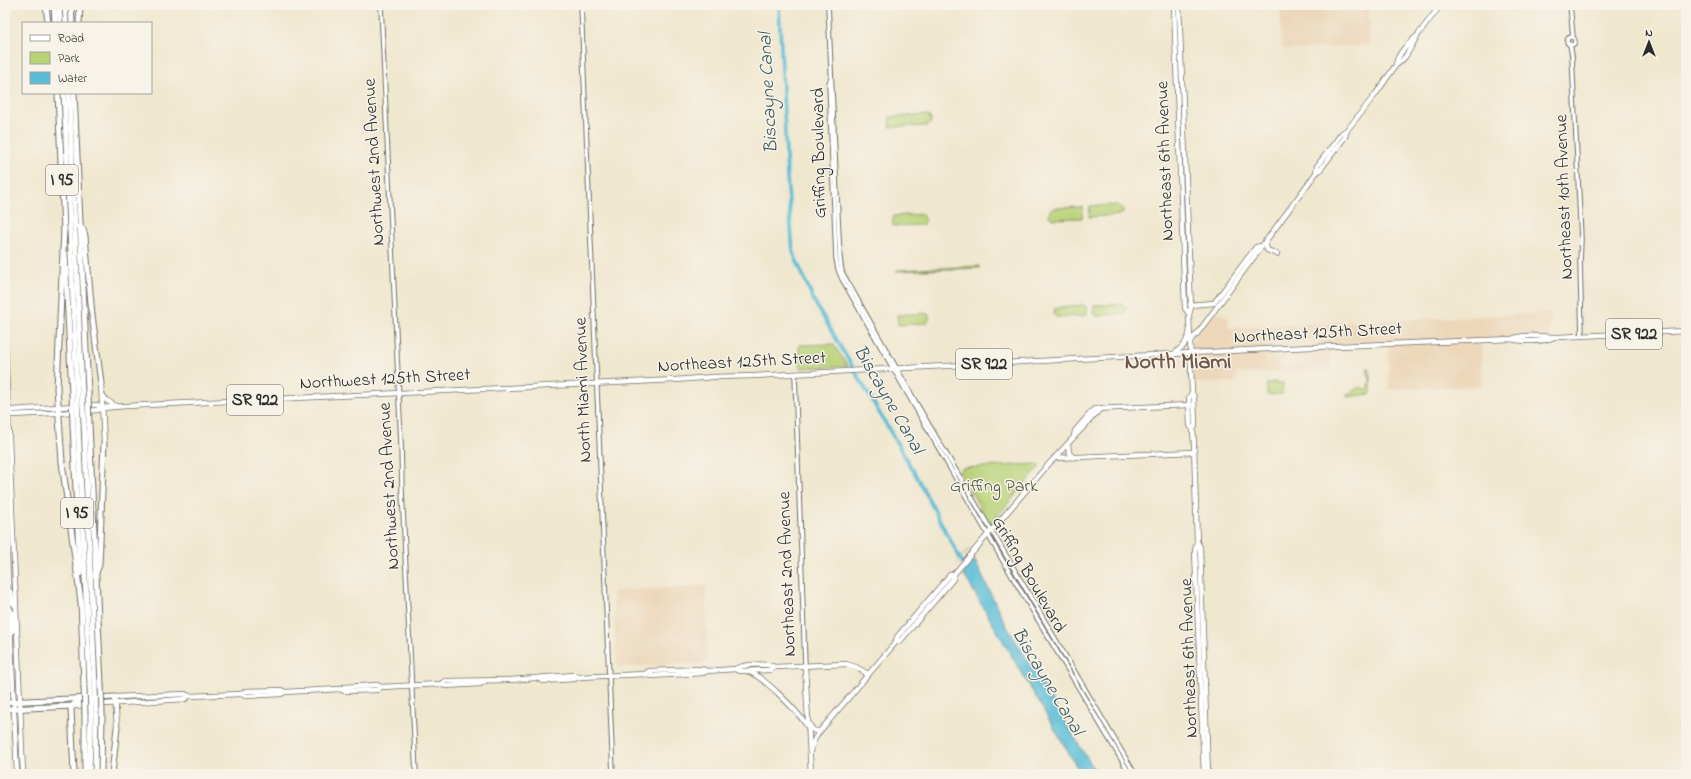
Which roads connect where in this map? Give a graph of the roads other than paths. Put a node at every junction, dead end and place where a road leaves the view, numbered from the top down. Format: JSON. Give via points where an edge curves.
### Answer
{"nodes":[{"id":1,"x":46,"y":5,"type":"edge"},
{"id":2,"x":54,"y":5,"type":"edge"},
{"id":3,"x":60,"y":5,"type":"edge"},
{"id":4,"x":66,"y":5,"type":"edge"},
{"id":5,"x":71,"y":5,"type":"edge"},
{"id":6,"x":80,"y":5,"type":"edge"},
{"id":7,"x":381,"y":5,"type":"edge"},
{"id":8,"x":581,"y":5,"type":"edge"},
{"id":9,"x":828,"y":5,"type":"edge"},
{"id":10,"x":1174,"y":5,"type":"edge"},
{"id":11,"x":1179,"y":5,"type":"edge"},
{"id":12,"x":1441,"y":5,"type":"edge"},
{"id":13,"x":1570,"y":5,"type":"edge"},
{"id":14,"x":48,"y":22,"type":"edge"},
{"id":15,"x":55,"y":22,"type":"edge"},
{"id":16,"x":60,"y":22,"type":"edge"},
{"id":17,"x":66,"y":22,"type":"edge"},
{"id":18,"x":72,"y":22,"type":"edge"},
{"id":19,"x":79,"y":22,"type":"edge"},
{"id":20,"x":1417,"y":36,"type":"junction"},
{"id":21,"x":1571,"y":38,"type":"junction"},
{"id":22,"x":1572,"y":44,"type":"junction"},
{"id":23,"x":1396,"y":65,"type":"junction"},
{"id":24,"x":58,"y":94,"type":"edge"},
{"id":25,"x":64,"y":94,"type":"edge"},
{"id":26,"x":69,"y":94,"type":"edge"},
{"id":27,"x":74,"y":94,"type":"edge"},
{"id":28,"x":74,"y":130,"type":"junction"},
{"id":29,"x":62,"y":131,"type":"junction"},
{"id":30,"x":1180,"y":146,"type":"junction"},
{"id":31,"x":1180,"y":157,"type":"junction"},
{"id":32,"x":1185,"y":161,"type":"junction"},
{"id":33,"x":1186,"y":170,"type":"junction"},
{"id":34,"x":81,"y":226,"type":"junction"},
{"id":35,"x":64,"y":228,"type":"junction"},
{"id":36,"x":1265,"y":241,"type":"junction"},
{"id":37,"x":1261,"y":246,"type":"junction"},
{"id":38,"x":1184,"y":248,"type":"junction"},
{"id":39,"x":1277,"y":254,"type":"dead end"},
{"id":40,"x":1189,"y":257,"type":"junction"},
{"id":41,"x":1190,"y":305,"type":"junction"},
{"id":42,"x":1189,"y":314,"type":"junction"},
{"id":43,"x":1686,"y":331,"type":"edge"},
{"id":44,"x":1189,"y":334,"type":"junction"},
{"id":45,"x":1582,"y":336,"type":"junction"},
{"id":46,"x":1190,"y":341,"type":"junction"},
{"id":47,"x":5,"y":342,"type":"edge"},
{"id":48,"x":1190,"y":354,"type":"junction"},
{"id":49,"x":1173,"y":355,"type":"junction"},
{"id":50,"x":6,"y":363,"type":"edge"},
{"id":51,"x":895,"y":368,"type":"junction"},
{"id":52,"x":796,"y":374,"type":"junction"},
{"id":53,"x":101,"y":383,"type":"joint"},
{"id":54,"x":597,"y":383,"type":"junction"},
{"id":55,"x":80,"y":393,"type":"junction"},
{"id":56,"x":398,"y":393,"type":"junction"},
{"id":57,"x":1192,"y":393,"type":"junction"},
{"id":58,"x":102,"y":394,"type":"junction"},
{"id":59,"x":1190,"y":405,"type":"junction"},
{"id":60,"x":58,"y":406,"type":"junction"},
{"id":61,"x":118,"y":407,"type":"junction"},
{"id":62,"x":102,"y":408,"type":"junction"},
{"id":63,"x":1101,"y":408,"type":"junction"},
{"id":64,"x":7,"y":412,"type":"edge"},
{"id":65,"x":59,"y":413,"type":"junction"},
{"id":66,"x":81,"y":424,"type":"junction"},
{"id":67,"x":1193,"y":429,"type":"junction"},
{"id":68,"x":1074,"y":436,"type":"junction"},
{"id":69,"x":104,"y":443,"type":"joint"},
{"id":70,"x":1068,"y":444,"type":"junction"},
{"id":71,"x":1194,"y":452,"type":"junction"},
{"id":72,"x":1073,"y":457,"type":"junction"},
{"id":73,"x":1054,"y":458,"type":"junction"},
{"id":74,"x":5,"y":464,"type":"edge"},
{"id":75,"x":11,"y":488,"type":"junction"},
{"id":76,"x":5,"y":510,"type":"edge"},
{"id":77,"x":12,"y":510,"type":"junction"},
{"id":78,"x":5,"y":515,"type":"edge"},
{"id":79,"x":990,"y":532,"type":"junction"},
{"id":80,"x":1197,"y":542,"type":"junction"},
{"id":81,"x":95,"y":576,"type":"junction"},
{"id":82,"x":8,"y":586,"type":"junction"},
{"id":83,"x":81,"y":602,"type":"junction"},
{"id":84,"x":16,"y":607,"type":"junction"},
{"id":85,"x":9,"y":608,"type":"junction"},
{"id":86,"x":18,"y":638,"type":"junction"},
{"id":87,"x":805,"y":666,"type":"junction"},
{"id":88,"x":775,"y":667,"type":"junction"},
{"id":89,"x":735,"y":669,"type":"junction"},
{"id":90,"x":747,"y":671,"type":"junction"},
{"id":91,"x":868,"y":674,"type":"junction"},
{"id":92,"x":608,"y":676,"type":"junction"},
{"id":93,"x":412,"y":685,"type":"junction"},
{"id":94,"x":87,"y":686,"type":"junction"},
{"id":95,"x":98,"y":686,"type":"junction"},
{"id":96,"x":82,"y":699,"type":"junction"},
{"id":97,"x":116,"y":700,"type":"junction"},
{"id":98,"x":20,"y":701,"type":"junction"},
{"id":99,"x":5,"y":702,"type":"edge"},
{"id":100,"x":13,"y":702,"type":"junction"},
{"id":101,"x":73,"y":706,"type":"junction"},
{"id":102,"x":21,"y":708,"type":"junction"},
{"id":103,"x":5,"y":709,"type":"edge"},
{"id":104,"x":14,"y":709,"type":"junction"},
{"id":105,"x":93,"y":714,"type":"junction"},
{"id":106,"x":808,"y":723,"type":"junction"},
{"id":107,"x":117,"y":727,"type":"joint"},
{"id":108,"x":808,"y":729,"type":"junction"},
{"id":109,"x":819,"y":732,"type":"junction"},
{"id":110,"x":810,"y":751,"type":"junction"},
{"id":111,"x":18,"y":774,"type":"edge"},
{"id":112,"x":23,"y":774,"type":"edge"},
{"id":113,"x":74,"y":774,"type":"edge"},
{"id":114,"x":85,"y":774,"type":"edge"},
{"id":115,"x":90,"y":774,"type":"edge"},
{"id":116,"x":95,"y":774,"type":"edge"},
{"id":117,"x":101,"y":774,"type":"edge"},
{"id":118,"x":112,"y":774,"type":"edge"},
{"id":119,"x":416,"y":774,"type":"edge"},
{"id":120,"x":613,"y":774,"type":"edge"},
{"id":121,"x":811,"y":774,"type":"edge"},
{"id":122,"x":1130,"y":774,"type":"edge"},
{"id":123,"x":1135,"y":774,"type":"edge"},
{"id":124,"x":1204,"y":774,"type":"edge"},
{"id":125,"x":1208,"y":774,"type":"edge"}],
"edges":[{"from":1,"to":14,"type":"highway"},
{"from":2,"to":15,"type":"highway"},
{"from":3,"to":16,"type":"highway"},
{"from":4,"to":17,"type":"highway"},
{"from":5,"to":18,"type":"highway"},
{"from":6,"to":19,"type":"highway"},
{"from":7,"to":56,"type":"street","name":"Northwest 2nd Avenue"},
{"from":8,"to":54,"type":"street","name":"North Miami Avenue"},
{"from":9,"to":51,"type":"street","name":"Griffing Boulevard","via":[[837,262],[840,276]]},
{"from":10,"to":30,"type":"main road","name":"Northeast 6th Avenue"},
{"from":11,"to":32,"type":"main road","name":"Northeast 6th Avenue"},
{"from":12,"to":20,"type":"main road"},
{"from":13,"to":21,"type":"street"},
{"from":20,"to":23,"type":"main road","via":[[1410,42]]},
{"from":20,"to":23,"type":"main road","via":[[1410,50]]},
{"from":21,"to":22,"type":"street","via":[[1575,41]]},
{"from":21,"to":22,"type":"street","via":[[1568,42]]},
{"from":22,"to":45,"type":"street","name":"Northeast 10th Avenue","via":[[1581,239]]},
{"from":23,"to":36,"type":"main road"},
{"from":24,"to":29,"type":"highway","number":"I 95"},
{"from":25,"to":29,"type":"highway"},
{"from":26,"to":28,"type":"highway"},
{"from":27,"to":28,"type":"highway","number":"I 95"},
{"from":28,"to":34,"type":"highway","number":"I 95"},
{"from":28,"to":55,"type":"highway"},
{"from":29,"to":35,"type":"highway","number":"I 95"},
{"from":29,"to":55,"type":"highway"},
{"from":30,"to":31,"type":"main road","name":"Northeast 6th Avenue"},
{"from":30,"to":32,"type":"main road"},
{"from":31,"to":33,"type":"main road"},
{"from":31,"to":38,"type":"main road","name":"Northeast 6th Avenue"},
{"from":32,"to":33,"type":"main road","name":"Northeast 6th Avenue"},
{"from":33,"to":40,"type":"main road","name":"Northeast 6th Avenue"},
{"from":34,"to":53,"type":"highway","via":[[85,236]]},
{"from":34,"to":55,"type":"highway","number":"I 95"},
{"from":35,"to":55,"type":"highway","number":"I 95"},
{"from":35,"to":60,"type":"highway","via":[[58,345]]},
{"from":36,"to":37,"type":"main road"},
{"from":36,"to":39,"type":"main road","via":[[1267,250]]},
{"from":37,"to":41,"type":"main road","via":[[1256,247],[1214,304]]},
{"from":37,"to":46,"type":"main road","via":[[1198,334]]},
{"from":38,"to":40,"type":"main road"},
{"from":38,"to":42,"type":"main road","name":"Northeast 6th Avenue","via":[[1185,308]]},
{"from":40,"to":41,"type":"main road","name":"Northeast 6th Avenue"},
{"from":41,"to":42,"type":"main road","name":"Northeast 6th Avenue"},
{"from":42,"to":44,"type":"main road","name":"Northeast 6th Avenue"},
{"from":43,"to":45,"type":"main road","name":"Northeast 125th Street","number":"SR 922"},
{"from":44,"to":46,"type":"main road","name":"Northeast 6th Avenue"},
{"from":44,"to":49,"type":"main road","via":[[1184,345]]},
{"from":45,"to":48,"type":"main road","name":"Northeast 125th Street","number":"SR 922","via":[[1554,337],[1549,340],[1512,339]]},
{"from":46,"to":48,"type":"main road","name":"Northeast 6th Avenue"},
{"from":47,"to":50,"type":"main road"},
{"from":48,"to":49,"type":"main road","name":"Northeast 125th Street","number":"SR 922"},
{"from":48,"to":57,"type":"main road","name":"Northeast 6th Avenue"},
{"from":49,"to":51,"type":"main road","name":"Northeast 125th Street","number":"SR 922"},
{"from":50,"to":64,"type":"main road"},
{"from":51,"to":52,"type":"main road","name":"Northeast 125th Street","number":"SR 922"},
{"from":51,"to":79,"type":"street","name":"Griffing Boulevard"},
{"from":52,"to":54,"type":"main road","name":"Northeast 125th Street","number":"SR 922"},
{"from":52,"to":87,"type":"street","name":"Northeast 2nd Avenue"},
{"from":53,"to":58,"type":"main road"},
{"from":54,"to":56,"type":"main road","name":"Northwest 125th Street","number":"SR 922"},
{"from":54,"to":92,"type":"street","name":"North Miami Avenue"},
{"from":55,"to":66,"type":"highway","number":"I 95","bridge":true},
{"from":55,"to":66,"type":"highway","number":"I 95","bridge":true},
{"from":56,"to":61,"type":"main road","name":"Northwest 125th Street","number":"SR 922"},
{"from":56,"to":93,"type":"street","name":"Northwest 2nd Avenue"},
{"from":57,"to":59,"type":"main road","name":"Northeast 6th Avenue"},
{"from":57,"to":67,"type":"main road","name":"Northeast 6th Avenue","via":[[1195,426]]},
{"from":58,"to":61,"type":"main road","via":[[106,400]]},
{"from":58,"to":62,"type":"main road"},
{"from":59,"to":63,"type":"main road"},
{"from":59,"to":67,"type":"main road","name":"Northeast 6th Avenue","via":[[1190,426]]},
{"from":60,"to":62,"type":"main road","name":"Northwest 125th Street","number":"SR 922","via":[[97,405]]},
{"from":60,"to":64,"type":"main road","name":"Northwest 125th Street","number":"SR 922"},
{"from":60,"to":65,"type":"highway"},
{"from":61,"to":62,"type":"main road","name":"Northwest 125th Street","number":"SR 922"},
{"from":62,"to":65,"type":"main road","name":"Northwest 125th Street","number":"SR 922"},
{"from":62,"to":69,"type":"main road"},
{"from":63,"to":68,"type":"main road"},
{"from":63,"to":68,"type":"main road","via":[[1094,409],[1075,431]]},
{"from":64,"to":65,"type":"main road","name":"Northwest 125th Street","number":"SR 922","via":[[12,415]]},
{"from":64,"to":75,"type":"main road"},
{"from":65,"to":83,"type":"highway","via":[[62,462]]},
{"from":66,"to":81,"type":"highway","number":"I 95"},
{"from":66,"to":83,"type":"highway","number":"I 95"},
{"from":66,"to":94,"type":"highway"},
{"from":66,"to":95,"type":"highway"},
{"from":67,"to":71,"type":"main road","name":"Northeast 6th Avenue"},
{"from":68,"to":70,"type":"main road"},
{"from":69,"to":81,"type":"highway","via":[[100,565]]},
{"from":70,"to":72,"type":"main road","via":[[1069,453]]},
{"from":70,"to":73,"type":"main road"},
{"from":71,"to":72,"type":"main road"},
{"from":71,"to":80,"type":"main road","name":"Northeast 6th Avenue"},
{"from":72,"to":73,"type":"main road"},
{"from":73,"to":79,"type":"main road"},
{"from":74,"to":75,"type":"main road"},
{"from":75,"to":77,"type":"main road"},
{"from":76,"to":77,"type":"main road"},
{"from":77,"to":84,"type":"main road"},
{"from":78,"to":82,"type":"main road"},
{"from":79,"to":91,"type":"main road","via":[[954,574],[954,579]]},
{"from":79,"to":122,"type":"street","name":"Griffing Boulevard"},
{"from":79,"to":123,"type":"street","name":"Griffing Boulevard"},
{"from":80,"to":124,"type":"main road","name":"Northeast 6th Avenue","via":[[1195,551]]},
{"from":80,"to":125,"type":"main road","name":"Northeast 6th Avenue","via":[[1200,547]]},
{"from":81,"to":95,"type":"highway","number":"I 95"},
{"from":82,"to":84,"type":"main road"},
{"from":82,"to":85,"type":"main road"},
{"from":83,"to":94,"type":"highway","number":"I 95"},
{"from":84,"to":86,"type":"main road"},
{"from":85,"to":86,"type":"main road"},
{"from":85,"to":100,"type":"main road"},
{"from":86,"to":98,"type":"main road"},
{"from":87,"to":88,"type":"main road"},
{"from":87,"to":91,"type":"main road","via":[[848,664]]},
{"from":87,"to":106,"type":"main road","name":"Northeast 2nd Avenue"},
{"from":88,"to":89,"type":"main road","via":[[770,665]]},
{"from":88,"to":90,"type":"main road","via":[[770,670]]},
{"from":89,"to":90,"type":"main road"},
{"from":89,"to":92,"type":"main road","via":[[649,671],[645,674]]},
{"from":90,"to":108,"type":"main road","via":[[762,679],[800,715]]},
{"from":91,"to":109,"type":"main road"},
{"from":92,"to":93,"type":"main road","via":[[543,681],[445,681],[440,684]]},
{"from":92,"to":120,"type":"street","name":"North Miami Avenue"},
{"from":93,"to":97,"type":"main road","via":[[344,686],[340,689],[246,696],[185,694]]},
{"from":93,"to":119,"type":"street","name":"Northwest 2nd Avenue"},
{"from":94,"to":105,"type":"highway","number":"I 95","bridge":true},
{"from":95,"to":105,"type":"highway","number":"I 95","bridge":true},
{"from":96,"to":97,"type":"highway"},
{"from":96,"to":98,"type":"highway"},
{"from":96,"to":101,"type":"highway"},
{"from":97,"to":101,"type":"main road"},
{"from":97,"to":107,"type":"main road"},
{"from":98,"to":100,"type":"highway"},
{"from":98,"to":102,"type":"main road"},
{"from":99,"to":100,"type":"highway"},
{"from":100,"to":104,"type":"main road"},
{"from":101,"to":102,"type":"highway"},
{"from":101,"to":113,"type":"highway","via":[[71,709]]},
{"from":102,"to":104,"type":"highway"},
{"from":102,"to":112,"type":"main road"},
{"from":103,"to":104,"type":"highway"},
{"from":104,"to":111,"type":"main road"},
{"from":105,"to":114,"type":"highway","number":"I 95"},
{"from":105,"to":115,"type":"highway"},
{"from":105,"to":116,"type":"highway"},
{"from":105,"to":117,"type":"highway","number":"I 95"},
{"from":106,"to":108,"type":"main road","name":"Northeast 2nd Avenue"},
{"from":106,"to":109,"type":"main road","via":[[813,730]]},
{"from":107,"to":118,"type":"highway"},
{"from":108,"to":110,"type":"main road","name":"Northeast 2nd Avenue"},
{"from":109,"to":110,"type":"main road"},
{"from":110,"to":121,"type":"main road","name":"Northeast 2nd Avenue"}]}
